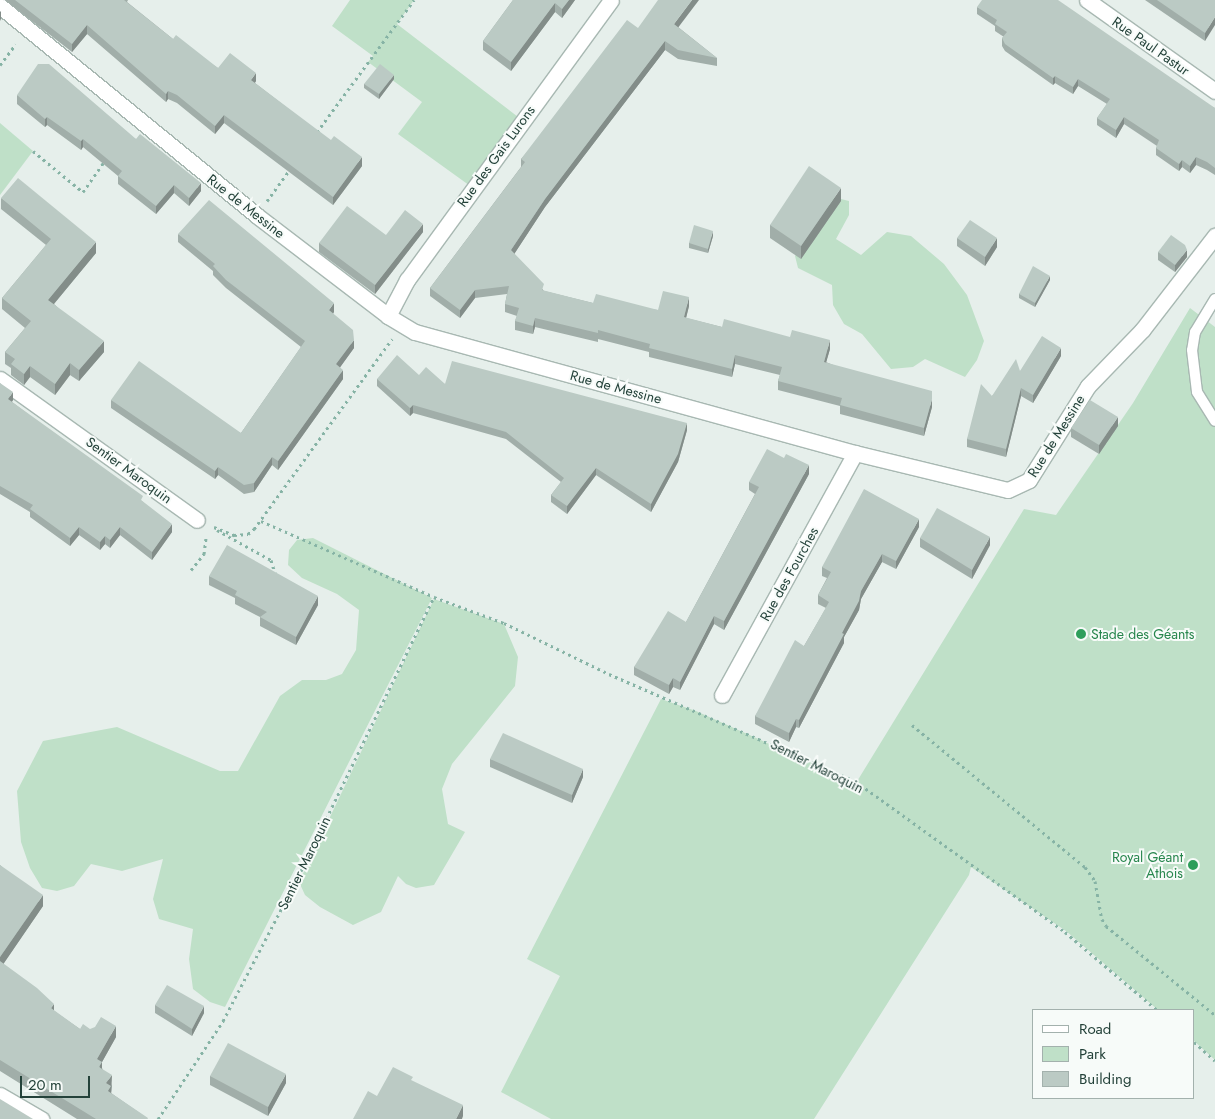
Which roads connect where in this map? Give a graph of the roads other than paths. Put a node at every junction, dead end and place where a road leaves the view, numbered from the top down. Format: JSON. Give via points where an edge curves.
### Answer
{"nodes":[{"id":1,"x":610,"y":0,"type":"edge"},
{"id":2,"x":1087,"y":0,"type":"edge"},
{"id":3,"x":0,"y":6,"type":"edge"},
{"id":4,"x":1215,"y":91,"type":"edge"},
{"id":5,"x":1215,"y":236,"type":"edge"},
{"id":6,"x":1215,"y":299,"type":"edge"},
{"id":7,"x":388,"y":316,"type":"junction"},
{"id":8,"x":0,"y":379,"type":"edge"},
{"id":9,"x":1215,"y":421,"type":"edge"},
{"id":10,"x":855,"y":453,"type":"junction"},
{"id":11,"x":197,"y":520,"type":"road end"},
{"id":12,"x":722,"y":695,"type":"dead end"},
{"id":13,"x":0,"y":1096,"type":"edge"},
{"id":14,"x":41,"y":1119,"type":"edge"}],
"edges":[{"from":1,"to":7,"type":"street","name":"Rue des Gais Lurons","via":[[407,280]]},
{"from":2,"to":4,"type":"street","name":"Rue Paul Pastur"},
{"from":3,"to":7,"type":"street","name":"Rue de Messine","via":[[256,215]]},
{"from":5,"to":10,"type":"street","name":"Rue de Messine","via":[[1143,329],[1088,386],[1030,480],[1021,486],[1008,490]]},
{"from":6,"to":9,"type":"lane","via":[[1194,332],[1192,350],[1196,392]]},
{"from":7,"to":10,"type":"street","name":"Rue de Messine","via":[[402,325],[458,346]]},
{"from":8,"to":11,"type":"street","name":"Sentier Maroquin"},
{"from":10,"to":12,"type":"street","name":"Rue des Fourches"},
{"from":13,"to":14,"type":"street"}]}
